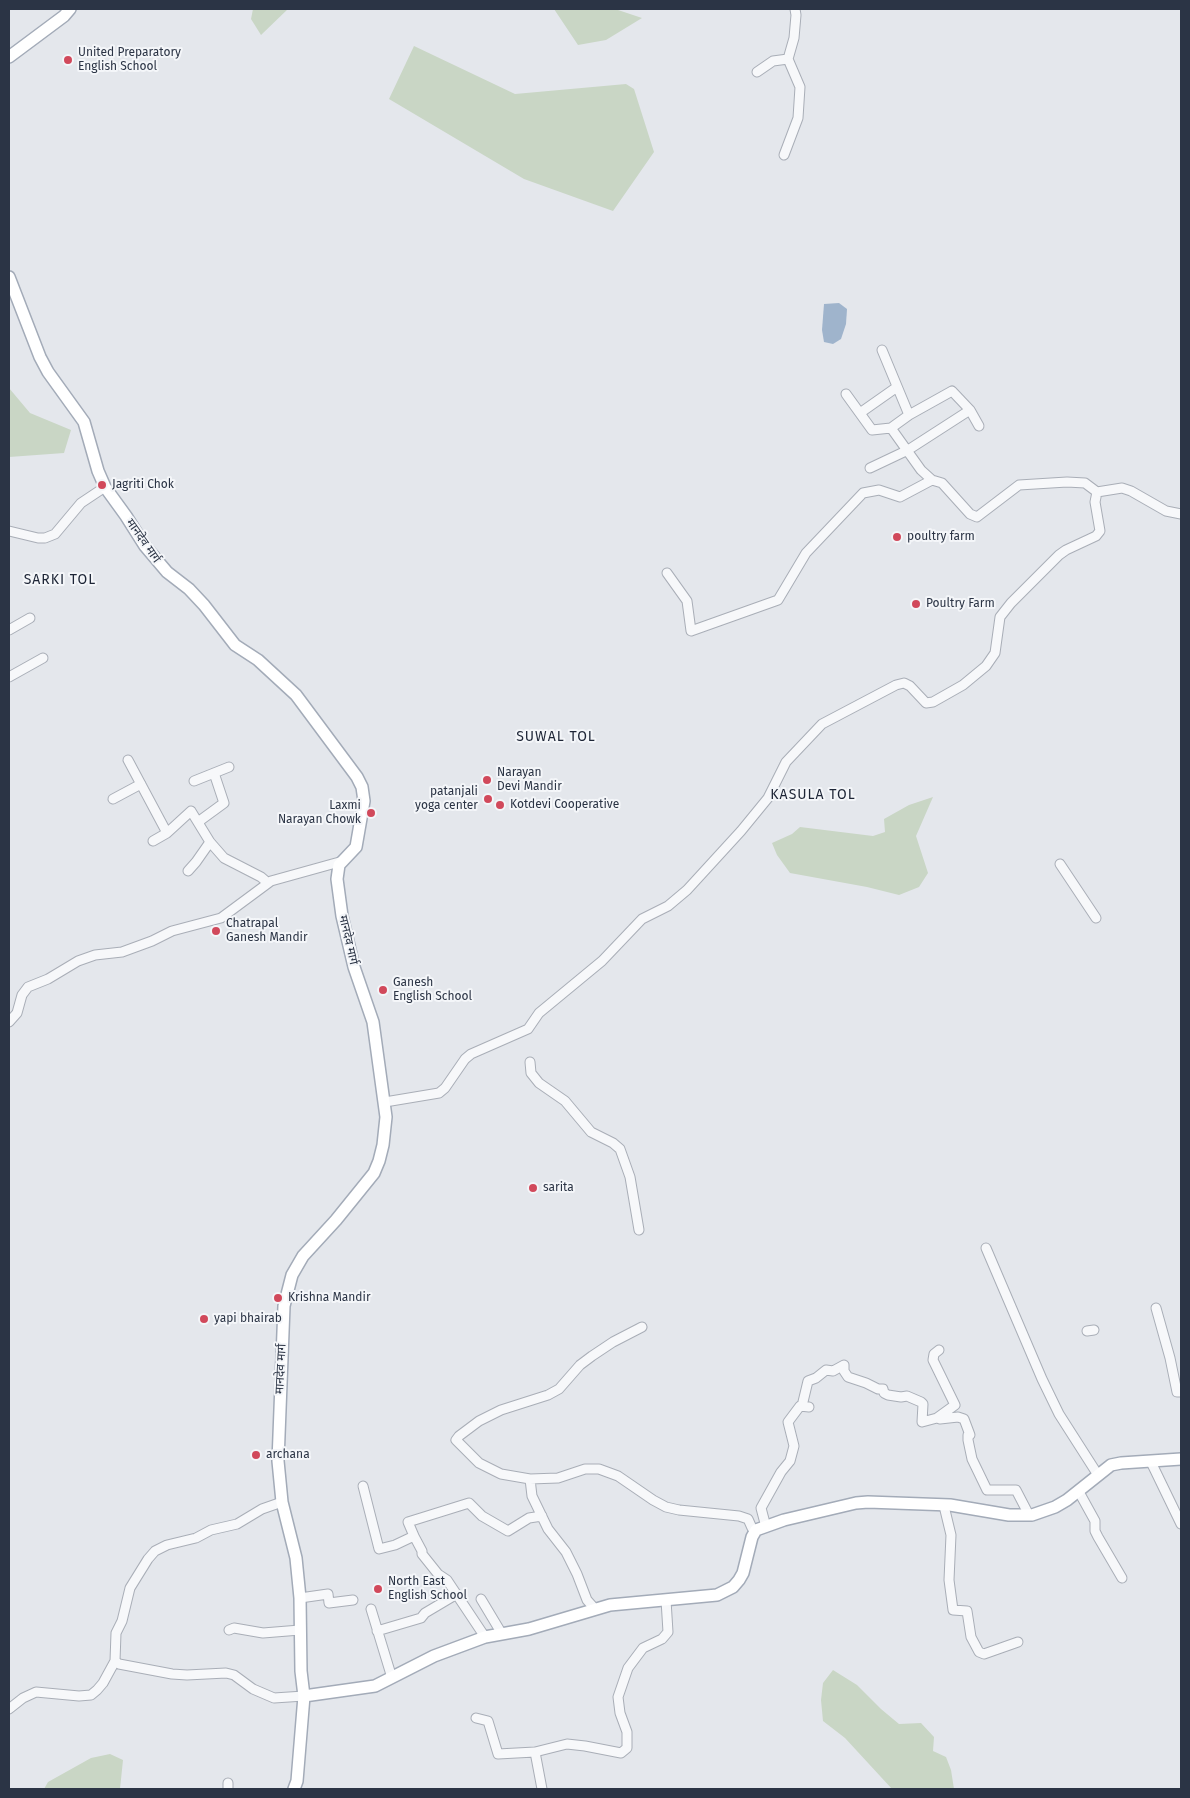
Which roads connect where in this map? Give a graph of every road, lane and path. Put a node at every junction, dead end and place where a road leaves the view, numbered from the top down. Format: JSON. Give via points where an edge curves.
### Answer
{"nodes":[{"id":1,"x":70,"y":9,"type":"edge"},
{"id":2,"x":795,"y":9,"type":"edge"},
{"id":3,"x":9,"y":57,"type":"edge"},
{"id":4,"x":788,"y":58,"type":"junction"},
{"id":5,"x":757,"y":72,"type":"dead end"},
{"id":6,"x":784,"y":155,"type":"dead end"},
{"id":7,"x":9,"y":277,"type":"edge"},
{"id":8,"x":882,"y":350,"type":"dead end"},
{"id":9,"x":897,"y":386,"type":"junction"},
{"id":10,"x":846,"y":394,"type":"dead end"},
{"id":11,"x":970,"y":410,"type":"junction"},
{"id":12,"x":860,"y":413,"type":"junction"},
{"id":13,"x":909,"y":415,"type":"junction"},
{"id":14,"x":979,"y":426,"type":"dead end"},
{"id":15,"x":892,"y":428,"type":"junction"},
{"id":16,"x":908,"y":450,"type":"junction"},
{"id":17,"x":870,"y":468,"type":"dead end"},
{"id":18,"x":932,"y":480,"type":"junction"},
{"id":19,"x":105,"y":487,"type":"junction"},
{"id":20,"x":1097,"y":492,"type":"junction"},
{"id":21,"x":1181,"y":514,"type":"edge"},
{"id":22,"x":9,"y":531,"type":"edge"},
{"id":23,"x":667,"y":573,"type":"dead end"},
{"id":24,"x":30,"y":618,"type":"dead end"},
{"id":25,"x":9,"y":630,"type":"edge"},
{"id":26,"x":43,"y":658,"type":"dead end"},
{"id":27,"x":9,"y":677,"type":"edge"},
{"id":28,"x":128,"y":760,"type":"dead end"},
{"id":29,"x":229,"y":767,"type":"dead end"},
{"id":30,"x":214,"y":774,"type":"junction"},
{"id":31,"x":194,"y":781,"type":"dead end"},
{"id":32,"x":141,"y":784,"type":"junction"},
{"id":33,"x":113,"y":799,"type":"dead end"},
{"id":34,"x":198,"y":822,"type":"junction"},
{"id":35,"x":167,"y":833,"type":"junction"},
{"id":36,"x":153,"y":841,"type":"dead end"},
{"id":37,"x":210,"y":842,"type":"junction"},
{"id":38,"x":344,"y":861,"type":"junction"},
{"id":39,"x":1060,"y":864,"type":"dead end"},
{"id":40,"x":188,"y":871,"type":"dead end"},
{"id":41,"x":268,"y":883,"type":"junction"},
{"id":42,"x":1096,"y":918,"type":"dead end"},
{"id":43,"x":9,"y":1022,"type":"edge"},
{"id":44,"x":530,"y":1062,"type":"dead end"},
{"id":45,"x":384,"y":1102,"type":"junction"},
{"id":46,"x":639,"y":1230,"type":"dead end"},
{"id":47,"x":986,"y":1248,"type":"dead end"},
{"id":48,"x":1156,"y":1308,"type":"dead end"},
{"id":49,"x":642,"y":1327,"type":"dead end"},
{"id":50,"x":939,"y":1350,"type":"dead end"},
{"id":51,"x":1181,"y":1392,"type":"edge"},
{"id":52,"x":937,"y":1418,"type":"junction"},
{"id":53,"x":1181,"y":1459,"type":"edge"},
{"id":54,"x":1151,"y":1462,"type":"junction"},
{"id":55,"x":1098,"y":1475,"type":"junction"},
{"id":56,"x":530,"y":1479,"type":"junction"},
{"id":57,"x":363,"y":1486,"type":"dead end"},
{"id":58,"x":1079,"y":1492,"type":"junction"},
{"id":59,"x":282,"y":1502,"type":"junction"},
{"id":60,"x":944,"y":1506,"type":"junction"},
{"id":61,"x":1029,"y":1515,"type":"junction"},
{"id":62,"x":542,"y":1516,"type":"junction"},
{"id":63,"x":1181,"y":1524,"type":"edge"},
{"id":64,"x":761,"y":1528,"type":"junction"},
{"id":65,"x":414,"y":1536,"type":"junction"},
{"id":66,"x":1122,"y":1578,"type":"dead end"},
{"id":67,"x":457,"y":1594,"type":"junction"},
{"id":68,"x":300,"y":1598,"type":"junction"},
{"id":69,"x":481,"y":1599,"type":"dead end"},
{"id":70,"x":353,"y":1600,"type":"dead end"},
{"id":71,"x":666,"y":1600,"type":"junction"},
{"id":72,"x":594,"y":1608,"type":"junction"},
{"id":73,"x":371,"y":1609,"type":"dead end"},
{"id":74,"x":229,"y":1630,"type":"dead end"},
{"id":75,"x":300,"y":1630,"type":"junction"},
{"id":76,"x":378,"y":1631,"type":"junction"},
{"id":77,"x":502,"y":1634,"type":"junction"},
{"id":78,"x":485,"y":1637,"type":"junction"},
{"id":79,"x":1018,"y":1642,"type":"dead end"},
{"id":80,"x":115,"y":1661,"type":"junction"},
{"id":81,"x":392,"y":1678,"type":"junction"},
{"id":82,"x":304,"y":1696,"type":"junction"},
{"id":83,"x":9,"y":1709,"type":"edge"},
{"id":84,"x":476,"y":1718,"type":"dead end"},
{"id":85,"x":535,"y":1752,"type":"junction"},
{"id":86,"x":294,"y":1789,"type":"edge"},
{"id":87,"x":542,"y":1789,"type":"edge"}],
"edges":[{"from":1,"to":3,"type":"main road"},
{"from":2,"to":4,"type":"street","via":[[794,38]]},
{"from":4,"to":5,"type":"street","via":[[773,61]]},
{"from":4,"to":6,"type":"street","via":[[800,87],[798,118]]},
{"from":7,"to":19,"type":"main road","name":"मानदेव मार्ग","via":[[40,357],[84,422]]},
{"from":8,"to":9,"type":"street"},
{"from":9,"to":12,"type":"street"},
{"from":9,"to":13,"type":"street"},
{"from":10,"to":12,"type":"street"},
{"from":11,"to":13,"type":"street","via":[[952,391]]},
{"from":11,"to":14,"type":"street"},
{"from":11,"to":16,"type":"street"},
{"from":12,"to":15,"type":"street","via":[[872,430]]},
{"from":13,"to":15,"type":"street"},
{"from":15,"to":16,"type":"street"},
{"from":16,"to":17,"type":"street"},
{"from":16,"to":18,"type":"street"},
{"from":18,"to":20,"type":"street","via":[[942,483],[970,514],[977,517],[1019,485],[1085,483]]},
{"from":18,"to":23,"type":"street","via":[[900,497],[879,490],[863,493],[806,553],[778,600],[691,630],[688,601]]},
{"from":19,"to":22,"type":"street","via":[[81,503],[55,534],[38,538]]},
{"from":19,"to":38,"type":"main road","name":"मानदेव मार्ग","via":[[166,572],[204,604],[235,645],[287,685],[357,777],[364,801],[356,847]]},
{"from":20,"to":21,"type":"street","via":[[1122,488],[1166,511]]},
{"from":20,"to":45,"type":"street","via":[[1095,502],[1100,531],[1058,555],[1011,603],[1000,617],[995,653],[986,666],[963,685],[932,702],[926,703],[904,683],[822,724],[786,762],[768,798],[687,890],[668,906],[642,919],[602,961],[539,1013],[528,1030],[471,1054],[439,1093]]},
{"from":24,"to":25,"type":"street"},
{"from":26,"to":27,"type":"street"},
{"from":28,"to":32,"type":"street"},
{"from":29,"to":30,"type":"street"},
{"from":30,"to":31,"type":"street"},
{"from":30,"to":34,"type":"street","via":[[224,803]]},
{"from":32,"to":33,"type":"street"},
{"from":32,"to":35,"type":"street"},
{"from":34,"to":35,"type":"street","via":[[191,811]]},
{"from":34,"to":37,"type":"street"},
{"from":35,"to":36,"type":"street"},
{"from":37,"to":40,"type":"street"},
{"from":37,"to":41,"type":"street","via":[[224,858]]},
{"from":38,"to":41,"type":"street"},
{"from":38,"to":45,"type":"main road","name":"मानदेव मार्ग","via":[[339,864],[337,880],[342,916],[354,968],[373,1022]]},
{"from":39,"to":42,"type":"street"},
{"from":41,"to":43,"type":"street","via":[[221,918],[172,931],[122,952],[78,961],[28,987],[22,994],[17,1013]]},
{"from":44,"to":46,"type":"street","via":[[531,1073],[539,1083],[564,1101],[591,1132],[620,1149],[630,1177]]},
{"from":45,"to":59,"type":"main road","name":"मानदेव मार्ग","via":[[383,1145],[374,1173],[303,1256],[292,1274],[284,1306],[278,1461]]},
{"from":47,"to":55,"type":"street","via":[[1059,1414]]},
{"from":48,"to":51,"type":"street","via":[[1177,1392]]},
{"from":49,"to":56,"type":"street","via":[[580,1365],[560,1389],[501,1410],[479,1421],[456,1440],[479,1463],[501,1474]]},
{"from":50,"to":52,"type":"street","via":[[934,1354],[934,1360],[955,1405]]},
{"from":52,"to":61,"type":"street","via":[[964,1419],[970,1435],[972,1459],[987,1490],[1016,1490]]},
{"from":52,"to":64,"type":"street","via":[[922,1422],[921,1402],[907,1396],[888,1395],[883,1389],[848,1377],[844,1365],[826,1370],[808,1381],[805,1407],[800,1406],[788,1422],[794,1446],[790,1461],[760,1508]]},
{"from":53,"to":54,"type":"main road"},
{"from":54,"to":55,"type":"main road","via":[[1111,1465]]},
{"from":54,"to":63,"type":"street"},
{"from":55,"to":58,"type":"main road"},
{"from":56,"to":62,"type":"street","via":[[532,1496]]},
{"from":56,"to":64,"type":"street","via":[[558,1478],[585,1469],[599,1469],[618,1476],[666,1506],[739,1516],[748,1520],[752,1528]]},
{"from":57,"to":65,"type":"street","via":[[379,1549]]},
{"from":58,"to":61,"type":"main road","via":[[1055,1507]]},
{"from":58,"to":66,"type":"street","via":[[1095,1521],[1095,1531]]},
{"from":59,"to":68,"type":"main road","name":"मानदेव मार्ग","via":[[296,1558]]},
{"from":59,"to":80,"type":"street","via":[[237,1524],[155,1551],[130,1588],[116,1633]]},
{"from":60,"to":61,"type":"main road","via":[[1009,1516]]},
{"from":60,"to":64,"type":"main road","via":[[856,1503]]},
{"from":60,"to":79,"type":"street","via":[[951,1535],[953,1610],[967,1611],[971,1637],[978,1652],[984,1654]]},
{"from":62,"to":65,"type":"street","via":[[529,1518],[508,1531],[469,1504],[408,1522]]},
{"from":62,"to":72,"type":"street","via":[[566,1552],[587,1600]]},
{"from":64,"to":71,"type":"main road","via":[[752,1537],[742,1573],[733,1587],[717,1595]]},
{"from":65,"to":67,"type":"street","via":[[422,1554]]},
{"from":67,"to":76,"type":"street","via":[[421,1618]]},
{"from":67,"to":78,"type":"street"},
{"from":68,"to":70,"type":"street","via":[[328,1594],[330,1603]]},
{"from":68,"to":75,"type":"main road","name":"मानदेव मार्ग"},
{"from":69,"to":77,"type":"street"},
{"from":71,"to":72,"type":"main road"},
{"from":71,"to":85,"type":"street","via":[[668,1632],[662,1639],[643,1648],[628,1668],[618,1697],[627,1732],[627,1748],[621,1753],[567,1744]]},
{"from":72,"to":77,"type":"main road","via":[[529,1629]]},
{"from":73,"to":76,"type":"street"},
{"from":74,"to":75,"type":"street","via":[[263,1633]]},
{"from":75,"to":82,"type":"main road","name":"मानदेव मार्ग"},
{"from":76,"to":81,"type":"street"},
{"from":77,"to":78,"type":"main road"},
{"from":78,"to":81,"type":"main road","via":[[434,1656]]},
{"from":80,"to":82,"type":"street","via":[[172,1674],[226,1673],[274,1698]]},
{"from":80,"to":83,"type":"street","via":[[103,1684],[91,1695],[36,1692]]},
{"from":81,"to":82,"type":"main road","via":[[375,1686]]},
{"from":82,"to":86,"type":"main road","name":"मानदेव मार्ग"},
{"from":84,"to":85,"type":"street","via":[[488,1721],[498,1754]]},
{"from":85,"to":87,"type":"street"}]}
